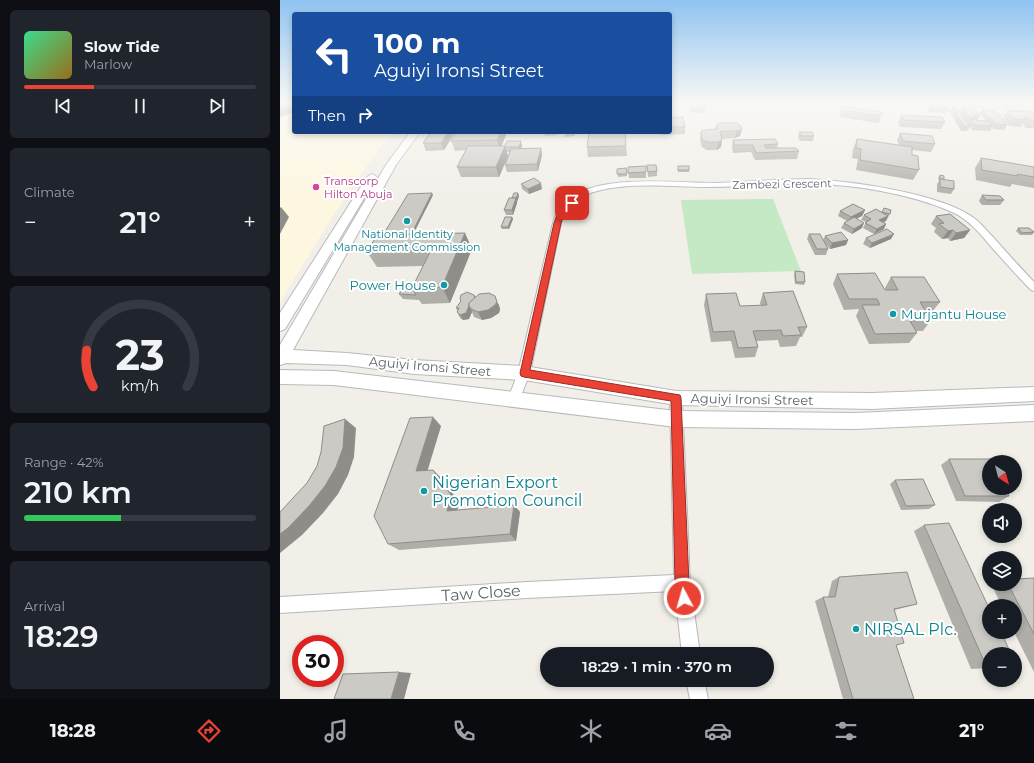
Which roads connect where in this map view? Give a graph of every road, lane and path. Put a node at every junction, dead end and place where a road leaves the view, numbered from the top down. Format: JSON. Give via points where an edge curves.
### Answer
{"nodes":[{"id":1,"x":401,"y":136,"type":"edge"},
{"id":2,"x":412,"y":136,"type":"edge"},
{"id":3,"x":1034,"y":288,"type":"edge"},
{"id":4,"x":280,"y":324,"type":"edge"},
{"id":5,"x":281,"y":357,"type":"edge"},
{"id":6,"x":524,"y":373,"type":"junction"},
{"id":7,"x":280,"y":377,"type":"edge"},
{"id":8,"x":1034,"y":394,"type":"edge"},
{"id":9,"x":514,"y":398,"type":"junction"},
{"id":10,"x":676,"y":398,"type":"junction"},
{"id":11,"x":1034,"y":413,"type":"edge"},
{"id":12,"x":676,"y":419,"type":"junction"},
{"id":13,"x":682,"y":583,"type":"junction"},
{"id":14,"x":280,"y":605,"type":"edge"},
{"id":15,"x":690,"y":647,"type":"edge"},
{"id":16,"x":696,"y":687,"type":"edge"},
{"id":17,"x":699,"y":699,"type":"edge"}],
"edges":[{"from":1,"to":4,"type":"main road"},
{"from":2,"to":5,"type":"main road","via":[[391,165]]},
{"from":3,"to":6,"type":"street","name":"Zambezi Crescent","via":[[972,220],[941,205],[914,197],[878,189],[822,182],[605,191],[581,198],[562,210]]},
{"from":5,"to":6,"type":"main road","name":"Aguiyi Ironsi Street","via":[[347,359],[414,367]]},
{"from":6,"to":9,"type":"street","name":"Zambezi Crescent"},
{"from":6,"to":10,"type":"main road","name":"Aguiyi Ironsi Street"},
{"from":7,"to":9,"type":"main road","name":"Aguiyi Ironsi Street","via":[[334,378]]},
{"from":8,"to":10,"type":"main road","name":"Aguiyi Ironsi Street","via":[[872,400]]},
{"from":9,"to":12,"type":"main road","name":"Aguiyi Ironsi Street"},
{"from":10,"to":12,"type":"street"},
{"from":11,"to":12,"type":"main road","name":"Aguiyi Ironsi Street","via":[[855,422]]},
{"from":12,"to":13,"type":"street"},
{"from":13,"to":14,"type":"street","name":"Taw Close"},
{"from":13,"to":15,"type":"street"},
{"from":16,"to":17,"type":"street"}]}
